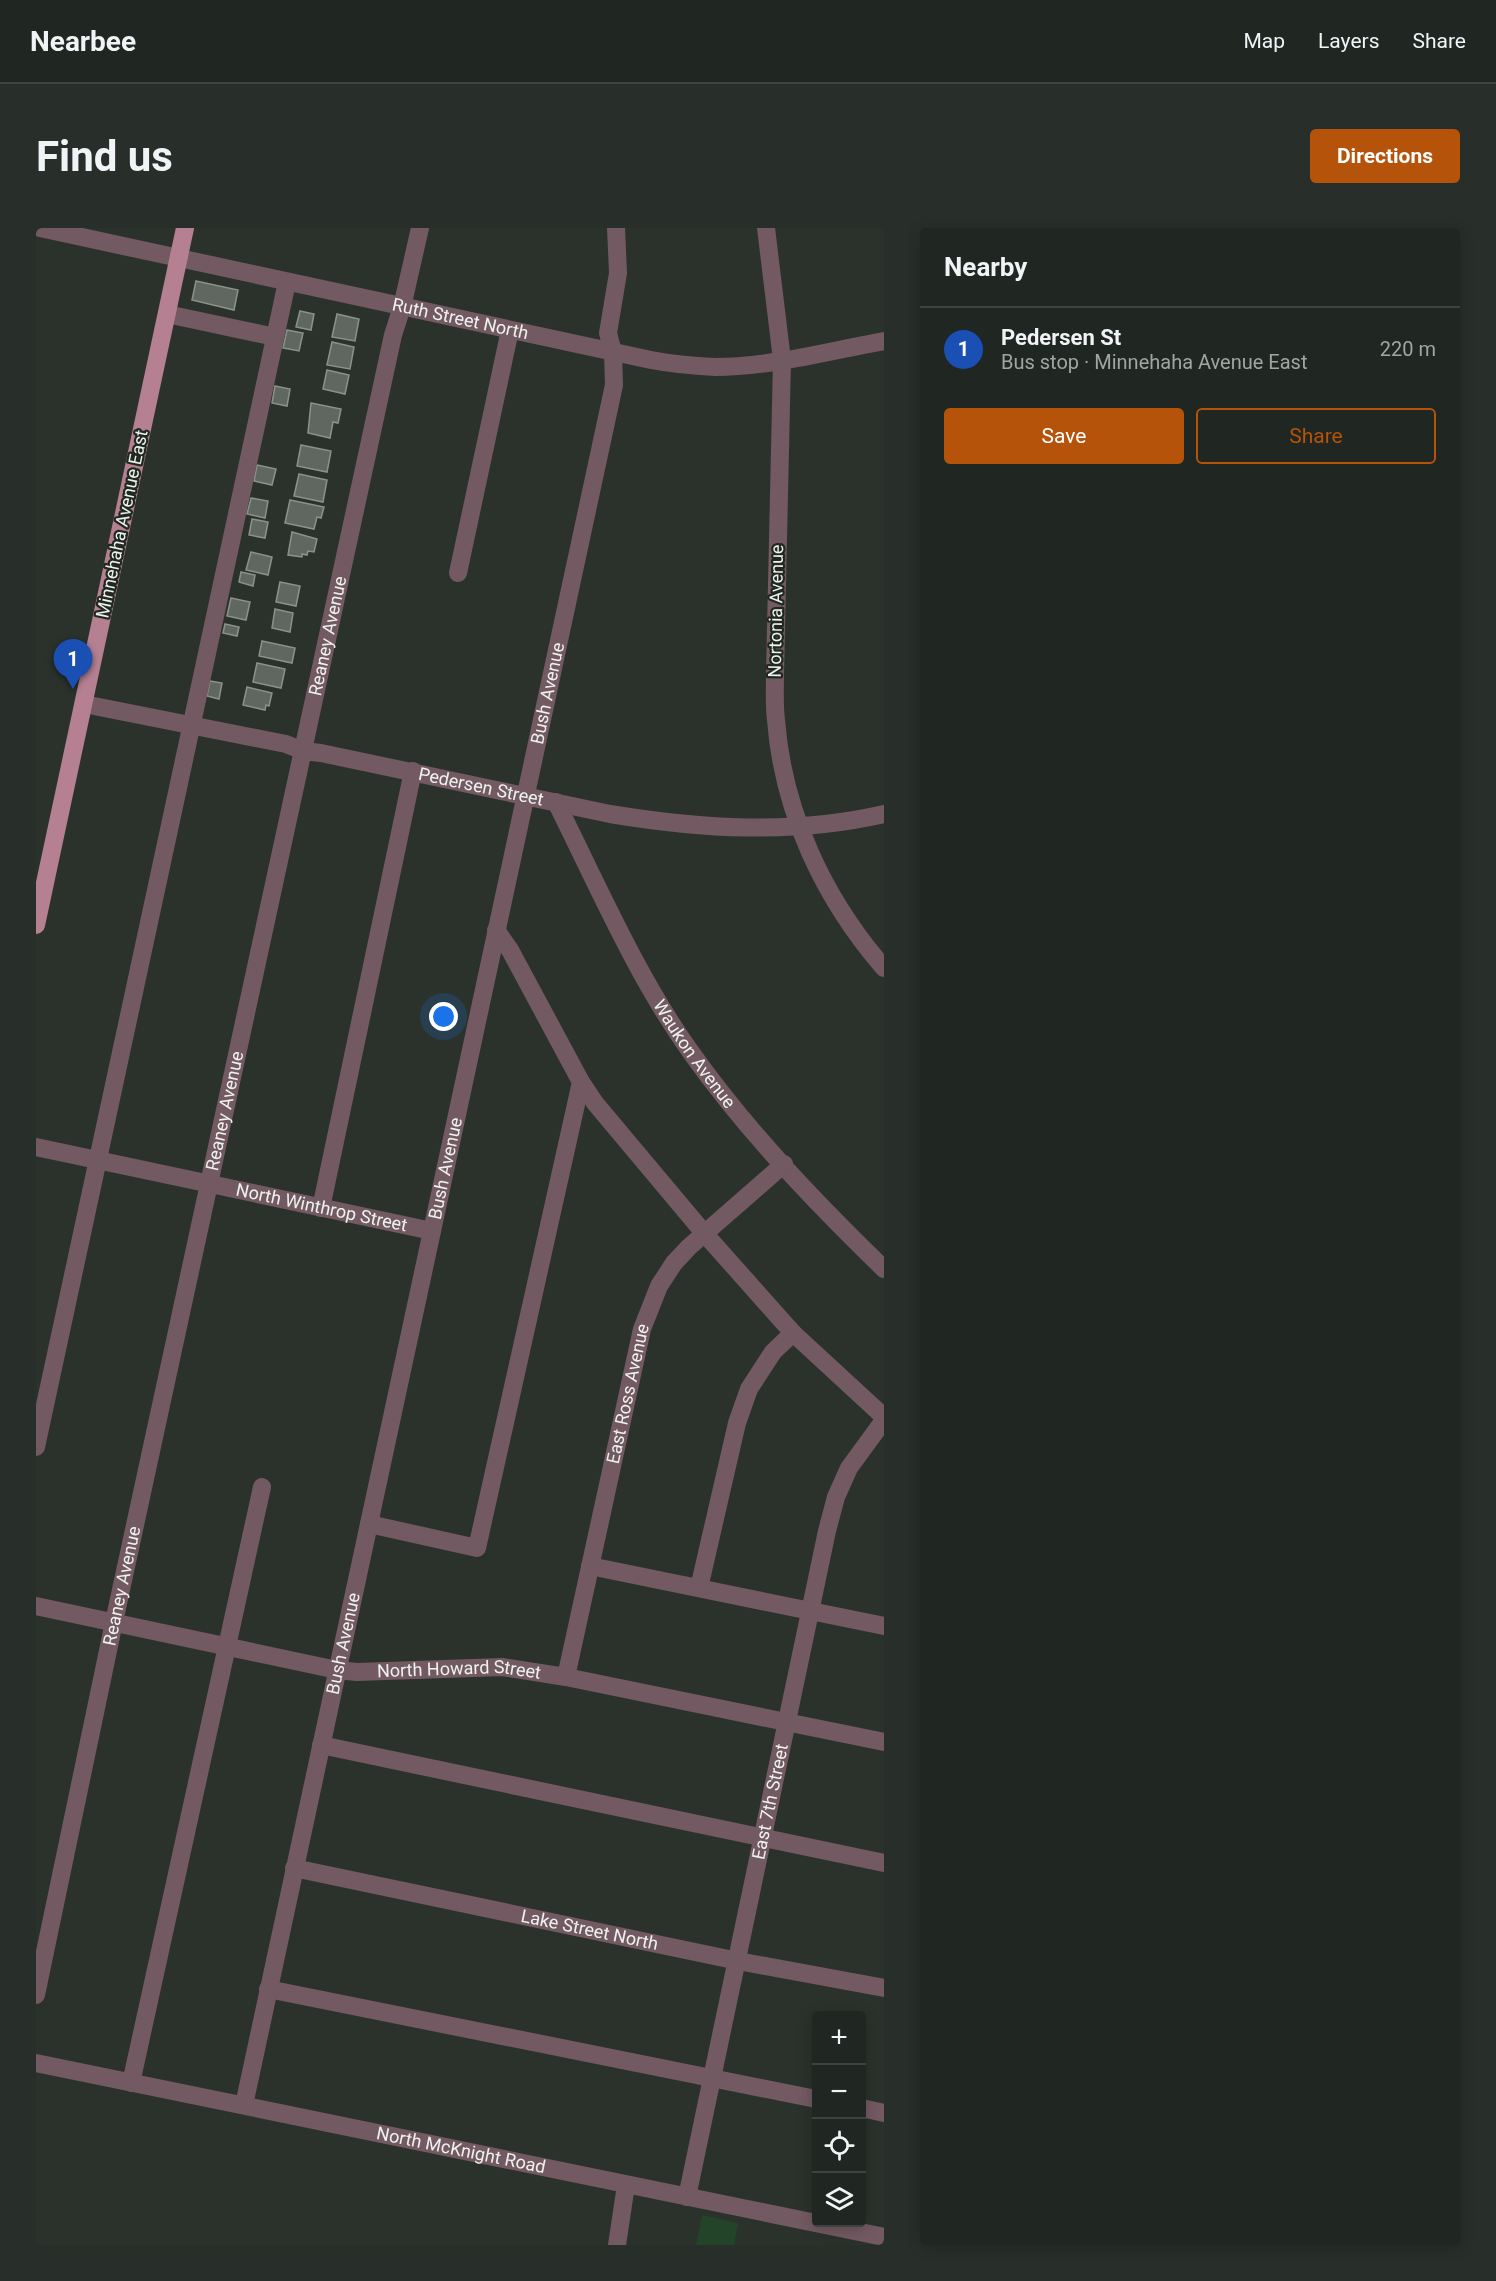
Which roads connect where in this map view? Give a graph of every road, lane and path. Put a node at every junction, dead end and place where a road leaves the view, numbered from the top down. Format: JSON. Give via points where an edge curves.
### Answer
{"nodes":[{"id":1,"x":40,"y":228,"type":"edge"},
{"id":2,"x":185,"y":228,"type":"edge"},
{"id":3,"x":420,"y":228,"type":"edge"},
{"id":4,"x":616,"y":228,"type":"edge"},
{"id":5,"x":766,"y":228,"type":"edge"},
{"id":6,"x":179,"y":256,"type":"junction"},
{"id":7,"x":287,"y":282,"type":"junction"},
{"id":8,"x":402,"y":307,"type":"junction"},
{"id":9,"x":167,"y":314,"type":"junction"},
{"id":10,"x":510,"y":330,"type":"junction"},
{"id":11,"x":275,"y":337,"type":"junction"},
{"id":12,"x":884,"y":342,"type":"edge"},
{"id":13,"x":613,"y":352,"type":"junction"},
{"id":14,"x":782,"y":360,"type":"junction"},
{"id":15,"x":458,"y":573,"type":"dead end"},
{"id":16,"x":84,"y":704,"type":"junction"},
{"id":17,"x":191,"y":725,"type":"junction"},
{"id":18,"x":303,"y":751,"type":"junction"},
{"id":19,"x":413,"y":771,"type":"junction"},
{"id":20,"x":525,"y":796,"type":"junction"},
{"id":21,"x":556,"y":802,"type":"junction"},
{"id":22,"x":884,"y":814,"type":"edge"},
{"id":23,"x":799,"y":826,"type":"junction"},
{"id":24,"x":36,"y":925,"type":"edge"},
{"id":25,"x":496,"y":930,"type":"junction"},
{"id":26,"x":884,"y":968,"type":"edge"},
{"id":27,"x":581,"y":1082,"type":"junction"},
{"id":28,"x":36,"y":1147,"type":"edge"},
{"id":29,"x":98,"y":1161,"type":"junction"},
{"id":30,"x":784,"y":1164,"type":"junction"},
{"id":31,"x":210,"y":1184,"type":"junction"},
{"id":32,"x":321,"y":1208,"type":"junction"},
{"id":33,"x":432,"y":1231,"type":"junction"},
{"id":34,"x":704,"y":1233,"type":"junction"},
{"id":35,"x":884,"y":1269,"type":"edge"},
{"id":36,"x":793,"y":1333,"type":"junction"},
{"id":37,"x":884,"y":1418,"type":"edge"},
{"id":38,"x":36,"y":1447,"type":"edge"},
{"id":39,"x":262,"y":1487,"type":"dead end"},
{"id":40,"x":369,"y":1524,"type":"junction"},
{"id":41,"x":590,"y":1566,"type":"junction"},
{"id":42,"x":699,"y":1588,"type":"junction"},
{"id":43,"x":36,"y":1606,"type":"edge"},
{"id":44,"x":811,"y":1611,"type":"junction"},
{"id":45,"x":114,"y":1622,"type":"junction"},
{"id":46,"x":884,"y":1626,"type":"edge"},
{"id":47,"x":228,"y":1647,"type":"junction"},
{"id":48,"x":337,"y":1670,"type":"junction"},
{"id":49,"x":566,"y":1677,"type":"junction"},
{"id":50,"x":787,"y":1722,"type":"junction"},
{"id":51,"x":884,"y":1742,"type":"edge"},
{"id":52,"x":321,"y":1745,"type":"junction"},
{"id":53,"x":763,"y":1836,"type":"junction"},
{"id":54,"x":884,"y":1863,"type":"edge"},
{"id":55,"x":294,"y":1868,"type":"junction"},
{"id":56,"x":738,"y":1960,"type":"junction"},
{"id":57,"x":268,"y":1989,"type":"junction"},
{"id":58,"x":884,"y":1989,"type":"edge"},
{"id":59,"x":36,"y":1995,"type":"edge"},
{"id":60,"x":36,"y":2063,"type":"edge"},
{"id":61,"x":712,"y":2076,"type":"junction"},
{"id":62,"x":131,"y":2083,"type":"junction"},
{"id":63,"x":812,"y":2098,"type":"edge"},
{"id":64,"x":244,"y":2105,"type":"junction"},
{"id":65,"x":866,"y":2109,"type":"edge"},
{"id":66,"x":884,"y":2113,"type":"edge"},
{"id":67,"x":626,"y":2185,"type":"junction"},
{"id":68,"x":687,"y":2197,"type":"junction"},
{"id":69,"x":884,"y":2237,"type":"edge"},
{"id":70,"x":617,"y":2245,"type":"edge"}],
"edges":[{"from":1,"to":6,"type":"street","name":"Ruth Street North"},
{"from":2,"to":6,"type":"main road","name":"Minnehaha Avenue East"},
{"from":3,"to":8,"type":"street","name":"Reaney Avenue"},
{"from":4,"to":13,"type":"street","name":"Bush Avenue","via":[[618,273],[608,333]]},
{"from":5,"to":14,"type":"street","name":"Nortonia Avenue"},
{"from":6,"to":7,"type":"street","name":"Ruth Street North"},
{"from":6,"to":9,"type":"main road","name":"Minnehaha Avenue East"},
{"from":7,"to":8,"type":"street","name":"Ruth Street North"},
{"from":7,"to":11,"type":"street"},
{"from":8,"to":10,"type":"street","name":"Ruth Street North"},
{"from":8,"to":18,"type":"street","name":"Reaney Avenue"},
{"from":9,"to":11,"type":"street"},
{"from":9,"to":16,"type":"main road","name":"Minnehaha Avenue East"},
{"from":10,"to":13,"type":"street","name":"Ruth Street North"},
{"from":10,"to":15,"type":"street"},
{"from":11,"to":17,"type":"street"},
{"from":12,"to":14,"type":"street","name":"Ruth Street North"},
{"from":13,"to":14,"type":"street","name":"Ruth Street North","via":[[706,366]]},
{"from":13,"to":20,"type":"street","name":"Bush Avenue","via":[[614,385]]},
{"from":14,"to":23,"type":"street","name":"Nortonia Avenue","via":[[776,719],[781,761]]},
{"from":16,"to":17,"type":"street","name":"Pedersen Street"},
{"from":16,"to":24,"type":"main road","name":"Minnehaha Avenue East"},
{"from":17,"to":18,"type":"street","name":"Pedersen Street"},
{"from":17,"to":29,"type":"street"},
{"from":18,"to":19,"type":"street","name":"Pedersen Street"},
{"from":18,"to":31,"type":"street","name":"Reaney Avenue"},
{"from":19,"to":20,"type":"street","name":"Pedersen Street"},
{"from":19,"to":32,"type":"street"},
{"from":20,"to":21,"type":"street","name":"Pedersen Street"},
{"from":20,"to":25,"type":"street","name":"Bush Avenue"},
{"from":21,"to":23,"type":"street","name":"Pedersen Street","via":[[656,822],[751,829]]},
{"from":21,"to":30,"type":"street","name":"Waukon Avenue","via":[[666,1014],[726,1099]]},
{"from":22,"to":23,"type":"street","name":"Pedersen Street"},
{"from":23,"to":26,"type":"street","name":"Nortonia Avenue","via":[[838,907]]},
{"from":25,"to":27,"type":"street"},
{"from":25,"to":33,"type":"street","name":"Bush Avenue"},
{"from":27,"to":34,"type":"street"},
{"from":27,"to":40,"type":"street","via":[[477,1548]]},
{"from":28,"to":29,"type":"street","name":"North Winthrop Street"},
{"from":29,"to":31,"type":"street","name":"North Winthrop Street"},
{"from":29,"to":38,"type":"street"},
{"from":30,"to":34,"type":"street","name":"East Ross Avenue"},
{"from":30,"to":35,"type":"street","name":"Waukon Avenue"},
{"from":31,"to":32,"type":"street","name":"North Winthrop Street"},
{"from":31,"to":45,"type":"street","name":"Reaney Avenue"},
{"from":32,"to":33,"type":"street","name":"North Winthrop Street"},
{"from":33,"to":40,"type":"street","name":"Bush Avenue"},
{"from":34,"to":36,"type":"street"},
{"from":34,"to":41,"type":"street","name":"East Ross Avenue","via":[[674,1263],[648,1311]]},
{"from":36,"to":37,"type":"street"},
{"from":36,"to":42,"type":"street","via":[[773,1352],[749,1389]]},
{"from":37,"to":44,"type":"street","name":"East 7th Street","via":[[849,1468],[836,1497]]},
{"from":39,"to":47,"type":"street"},
{"from":40,"to":48,"type":"street","name":"Bush Avenue"},
{"from":41,"to":42,"type":"street"},
{"from":41,"to":49,"type":"street","name":"East Ross Avenue"},
{"from":42,"to":44,"type":"street"},
{"from":43,"to":45,"type":"street","name":"North Howard Street"},
{"from":44,"to":46,"type":"street"},
{"from":44,"to":50,"type":"street","name":"East 7th Street"},
{"from":45,"to":47,"type":"street","name":"North Howard Street"},
{"from":45,"to":59,"type":"street","name":"Reaney Avenue"},
{"from":47,"to":48,"type":"street","name":"North Howard Street"},
{"from":47,"to":62,"type":"street"},
{"from":48,"to":49,"type":"street","name":"North Howard Street","via":[[501,1667]]},
{"from":48,"to":52,"type":"street","name":"Bush Avenue"},
{"from":49,"to":50,"type":"street","name":"North Howard Street"},
{"from":50,"to":51,"type":"street","name":"North Howard Street"},
{"from":50,"to":53,"type":"street","name":"East 7th Street"},
{"from":52,"to":53,"type":"street"},
{"from":52,"to":55,"type":"street","name":"Bush Avenue"},
{"from":53,"to":54,"type":"street"},
{"from":53,"to":56,"type":"street","name":"East 7th Street"},
{"from":55,"to":56,"type":"street","name":"Lake Street North"},
{"from":55,"to":57,"type":"street","name":"Bush Avenue"},
{"from":56,"to":58,"type":"street","name":"Lake Street North"},
{"from":56,"to":61,"type":"street","name":"East 7th Street"},
{"from":57,"to":61,"type":"street"},
{"from":57,"to":64,"type":"street","name":"Bush Avenue"},
{"from":60,"to":62,"type":"street","name":"North McKnight Road"},
{"from":61,"to":63,"type":"street"},
{"from":61,"to":68,"type":"street","name":"East 7th Street"},
{"from":62,"to":64,"type":"street","name":"North McKnight Road"},
{"from":64,"to":67,"type":"street","name":"North McKnight Road"},
{"from":65,"to":66,"type":"street"},
{"from":67,"to":68,"type":"street","name":"North McKnight Road"},
{"from":67,"to":70,"type":"street"},
{"from":68,"to":69,"type":"street","name":"North McKnight Road"}]}
